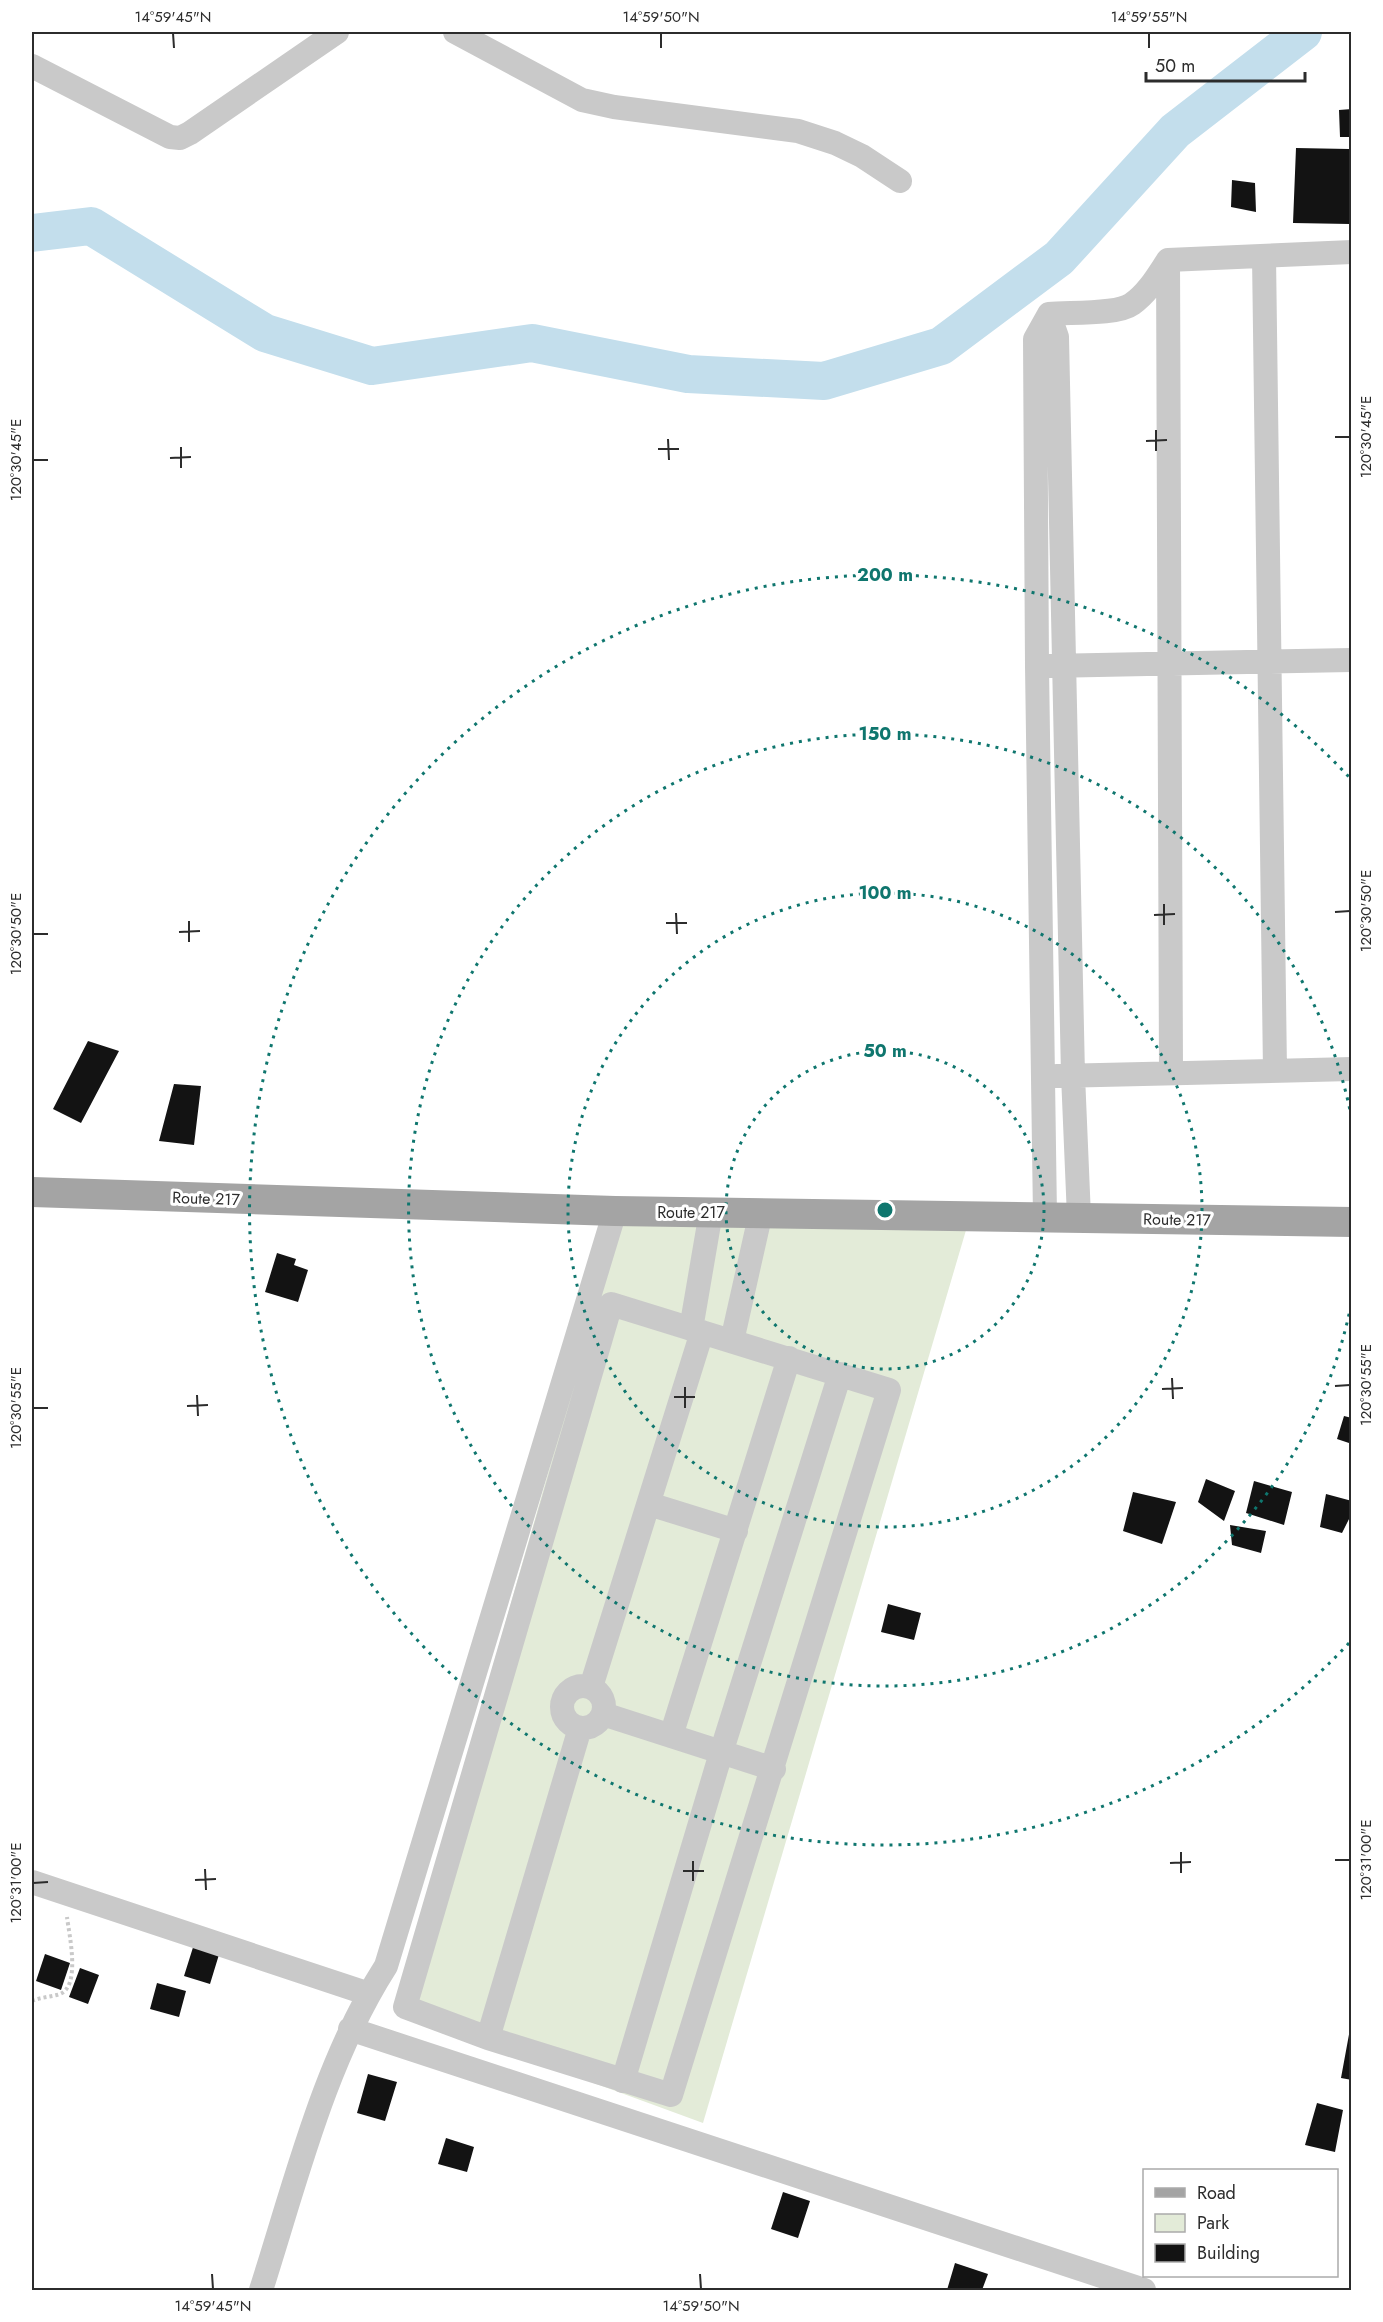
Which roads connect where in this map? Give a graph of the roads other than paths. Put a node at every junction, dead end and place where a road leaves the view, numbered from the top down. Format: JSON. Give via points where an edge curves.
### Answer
{"nodes":[{"id":1,"x":337,"y":32,"type":"edge"},
{"id":2,"x":455,"y":32,"type":"edge"},
{"id":3,"x":32,"y":66,"type":"edge"},
{"id":4,"x":900,"y":182,"type":"dead end"},
{"id":5,"x":1352,"y":252,"type":"edge"},
{"id":6,"x":1264,"y":256,"type":"junction"},
{"id":7,"x":1168,"y":260,"type":"junction"},
{"id":8,"x":1049,"y":314,"type":"junction"},
{"id":9,"x":1352,"y":660,"type":"edge"},
{"id":10,"x":1268,"y":661,"type":"junction"},
{"id":11,"x":1170,"y":663,"type":"junction"},
{"id":12,"x":1063,"y":665,"type":"junction"},
{"id":13,"x":1037,"y":666,"type":"junction"},
{"id":14,"x":1352,"y":1069,"type":"edge"},
{"id":15,"x":1275,"y":1071,"type":"junction"},
{"id":16,"x":1171,"y":1073,"type":"junction"},
{"id":17,"x":1073,"y":1075,"type":"junction"},
{"id":18,"x":1042,"y":1076,"type":"junction"},
{"id":19,"x":32,"y":1192,"type":"edge"},
{"id":20,"x":615,"y":1211,"type":"junction"},
{"id":21,"x":711,"y":1212,"type":"junction"},
{"id":22,"x":761,"y":1212,"type":"junction"},
{"id":23,"x":1045,"y":1216,"type":"junction"},
{"id":24,"x":1079,"y":1217,"type":"junction"},
{"id":25,"x":1352,"y":1222,"type":"edge"},
{"id":26,"x":697,"y":1330,"type":"junction"},
{"id":27,"x":732,"y":1341,"type":"junction"},
{"id":28,"x":789,"y":1358,"type":"junction"},
{"id":29,"x":840,"y":1374,"type":"junction"},
{"id":30,"x":649,"y":1504,"type":"junction"},
{"id":31,"x":736,"y":1531,"type":"junction"},
{"id":32,"x":591,"y":1687,"type":"junction"},
{"id":33,"x":603,"y":1714,"type":"junction"},
{"id":34,"x":580,"y":1728,"type":"junction"},
{"id":35,"x":672,"y":1736,"type":"junction"},
{"id":36,"x":721,"y":1753,"type":"junction"},
{"id":37,"x":774,"y":1769,"type":"junction"},
{"id":38,"x":32,"y":1882,"type":"edge"},
{"id":39,"x":369,"y":1994,"type":"junction"},
{"id":40,"x":350,"y":2029,"type":"junction"},
{"id":41,"x":488,"y":2038,"type":"junction"},
{"id":42,"x":623,"y":2081,"type":"junction"},
{"id":43,"x":261,"y":2290,"type":"edge"},
{"id":44,"x":1144,"y":2290,"type":"edge"}],
"edges":[{"from":1,"to":3,"type":"street","via":[[180,138],[170,137]]},
{"from":2,"to":4,"type":"street","via":[[582,100],[798,131],[862,156]]},
{"from":5,"to":6,"type":"street"},
{"from":6,"to":7,"type":"street"},
{"from":6,"to":10,"type":"street"},
{"from":7,"to":8,"type":"street","via":[[1131,304],[1119,309]]},
{"from":7,"to":11,"type":"street"},
{"from":8,"to":12,"type":"street","via":[[1057,337]]},
{"from":8,"to":13,"type":"street","via":[[1035,339]]},
{"from":9,"to":10,"type":"street"},
{"from":10,"to":11,"type":"street"},
{"from":10,"to":15,"type":"street"},
{"from":11,"to":12,"type":"street"},
{"from":11,"to":16,"type":"street"},
{"from":12,"to":13,"type":"street"},
{"from":12,"to":17,"type":"street"},
{"from":13,"to":18,"type":"street"},
{"from":14,"to":15,"type":"street"},
{"from":15,"to":16,"type":"street"},
{"from":16,"to":17,"type":"street"},
{"from":17,"to":18,"type":"street"},
{"from":17,"to":24,"type":"street"},
{"from":18,"to":23,"type":"street"},
{"from":19,"to":20,"type":"main road","name":"Route 217"},
{"from":20,"to":21,"type":"main road","name":"Route 217"},
{"from":20,"to":39,"type":"street","via":[[386,1966]]},
{"from":21,"to":22,"type":"main road","name":"Route 217"},
{"from":21,"to":26,"type":"street"},
{"from":22,"to":23,"type":"main road","name":"Route 217"},
{"from":22,"to":27,"type":"street"},
{"from":23,"to":24,"type":"main road","name":"Route 217"},
{"from":24,"to":25,"type":"main road","name":"Route 217"},
{"from":26,"to":27,"type":"street"},
{"from":26,"to":30,"type":"street"},
{"from":26,"to":41,"type":"street","via":[[611,1304],[405,2007]]},
{"from":27,"to":28,"type":"street"},
{"from":28,"to":29,"type":"street"},
{"from":28,"to":31,"type":"street"},
{"from":29,"to":36,"type":"street"},
{"from":29,"to":37,"type":"street","via":[[889,1390]]},
{"from":30,"to":31,"type":"street"},
{"from":30,"to":32,"type":"street"},
{"from":31,"to":35,"type":"street"},
{"from":32,"to":33,"type":"street","via":[[602,1696]]},
{"from":32,"to":34,"type":"street","via":[[572,1689],[562,1703],[569,1723]]},
{"from":33,"to":34,"type":"street","via":[[597,1723]]},
{"from":33,"to":35,"type":"street"},
{"from":34,"to":41,"type":"street"},
{"from":35,"to":36,"type":"street"},
{"from":36,"to":37,"type":"street"},
{"from":36,"to":42,"type":"street"},
{"from":37,"to":42,"type":"street","via":[[671,2096]]},
{"from":38,"to":39,"type":"street"},
{"from":39,"to":40,"type":"street"},
{"from":40,"to":43,"type":"street"},
{"from":40,"to":44,"type":"street"},
{"from":41,"to":42,"type":"street"}]}
